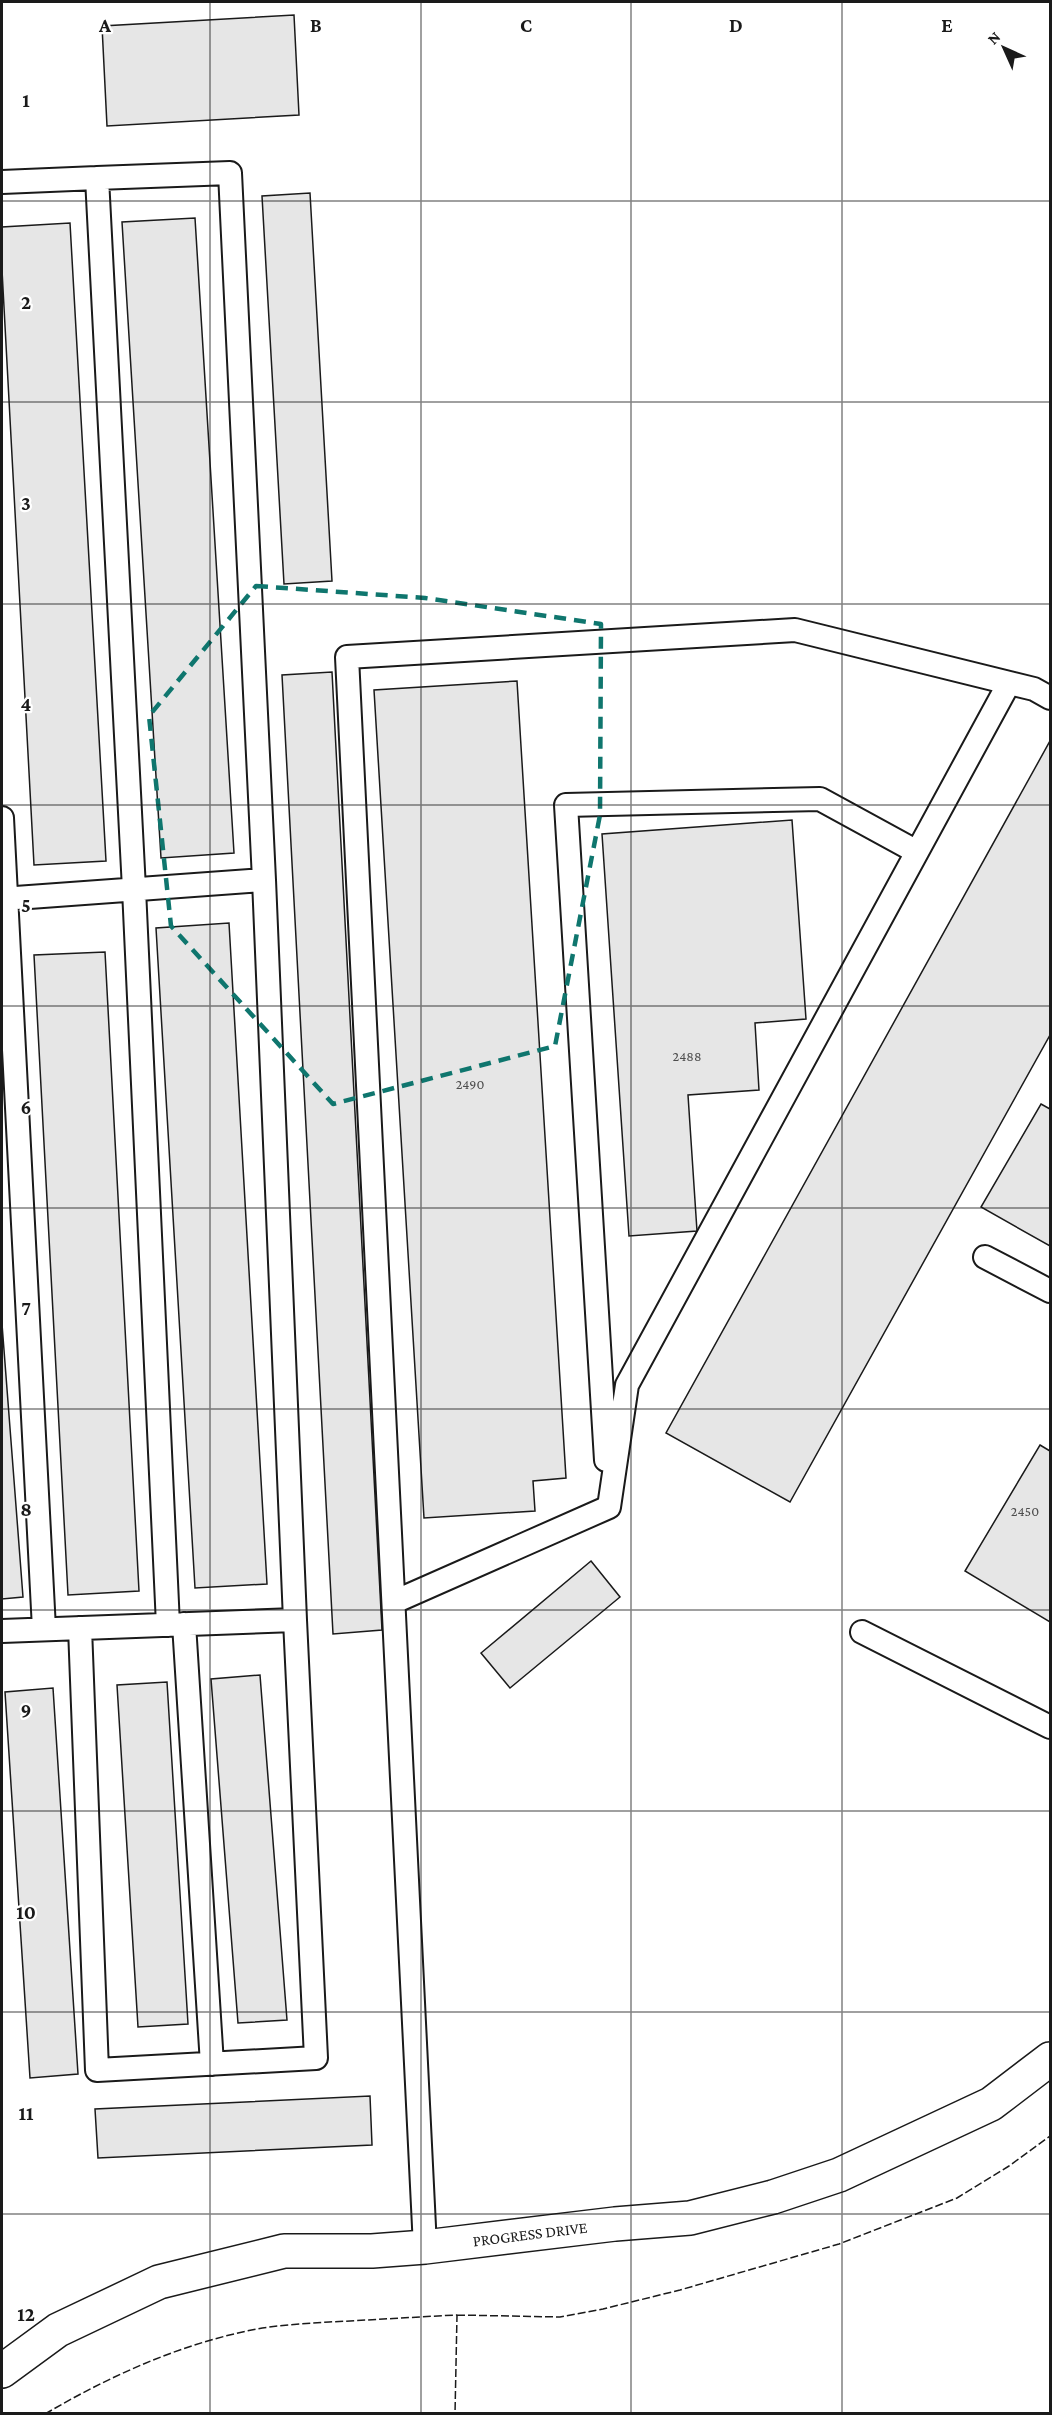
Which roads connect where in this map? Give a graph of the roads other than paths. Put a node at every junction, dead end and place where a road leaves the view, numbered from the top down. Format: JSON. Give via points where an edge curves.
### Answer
{"nodes":[{"id":1,"x":97,"y":178,"type":"junction"},
{"id":2,"x":2,"y":182,"type":"edge"},
{"id":3,"x":1009,"y":683,"type":"junction"},
{"id":4,"x":1050,"y":698,"type":"edge"},
{"id":5,"x":2,"y":818,"type":"edge"},
{"id":6,"x":917,"y":852,"type":"junction"},
{"id":7,"x":264,"y":880,"type":"junction"},
{"id":8,"x":134,"y":889,"type":"junction"},
{"id":9,"x":3,"y":899,"type":"edge"},
{"id":10,"x":985,"y":1257,"type":"dead end"},
{"id":11,"x":1050,"y":1292,"type":"edge"},
{"id":12,"x":609,"y":1507,"type":"junction"},
{"id":13,"x":394,"y":1602,"type":"junction"},
{"id":14,"x":295,"y":1620,"type":"junction"},
{"id":15,"x":176,"y":1624,"type":"junction"},
{"id":16,"x":80,"y":1628,"type":"junction"},
{"id":17,"x":44,"y":1629,"type":"junction"},
{"id":18,"x":2,"y":1631,"type":"edge"},
{"id":19,"x":862,"y":1632,"type":"dead end"},
{"id":20,"x":1050,"y":1727,"type":"edge"},
{"id":21,"x":1050,"y":2059,"type":"edge"},
{"id":22,"x":212,"y":2064,"type":"junction"},
{"id":23,"x":425,"y":2247,"type":"junction"},
{"id":24,"x":2,"y":2371,"type":"edge"}],
"edges":[{"from":1,"to":2,"type":"lane"},
{"from":1,"to":7,"type":"lane","via":[[230,173]]},
{"from":1,"to":8,"type":"lane"},
{"from":3,"to":4,"type":"lane"},
{"from":3,"to":6,"type":"lane"},
{"from":3,"to":13,"type":"lane","via":[[795,630],[347,657]]},
{"from":5,"to":9,"type":"lane"},
{"from":6,"to":12,"type":"lane","via":[[627,1385]]},
{"from":6,"to":12,"type":"lane","via":[[820,799],[566,805]]},
{"from":7,"to":8,"type":"lane"},
{"from":7,"to":14,"type":"lane"},
{"from":8,"to":9,"type":"lane"},
{"from":8,"to":15,"type":"lane"},
{"from":9,"to":17,"type":"lane"},
{"from":10,"to":11,"type":"lane"},
{"from":12,"to":13,"type":"lane"},
{"from":13,"to":23,"type":"lane"},
{"from":14,"to":15,"type":"lane"},
{"from":14,"to":22,"type":"lane","via":[[316,2058]]},
{"from":15,"to":16,"type":"lane"},
{"from":15,"to":22,"type":"lane"},
{"from":16,"to":17,"type":"lane"},
{"from":16,"to":22,"type":"lane","via":[[97,2070]]},
{"from":17,"to":18,"type":"lane"},
{"from":19,"to":20,"type":"lane"},
{"from":21,"to":23,"type":"street","name":"PROGRESS DRIVE","via":[[991,2104],[839,2175],[773,2198],[690,2218]]},
{"from":23,"to":24,"type":"street","name":"PROGRESS DRIVE","via":[[284,2251],[159,2282],[58,2330]]}]}
